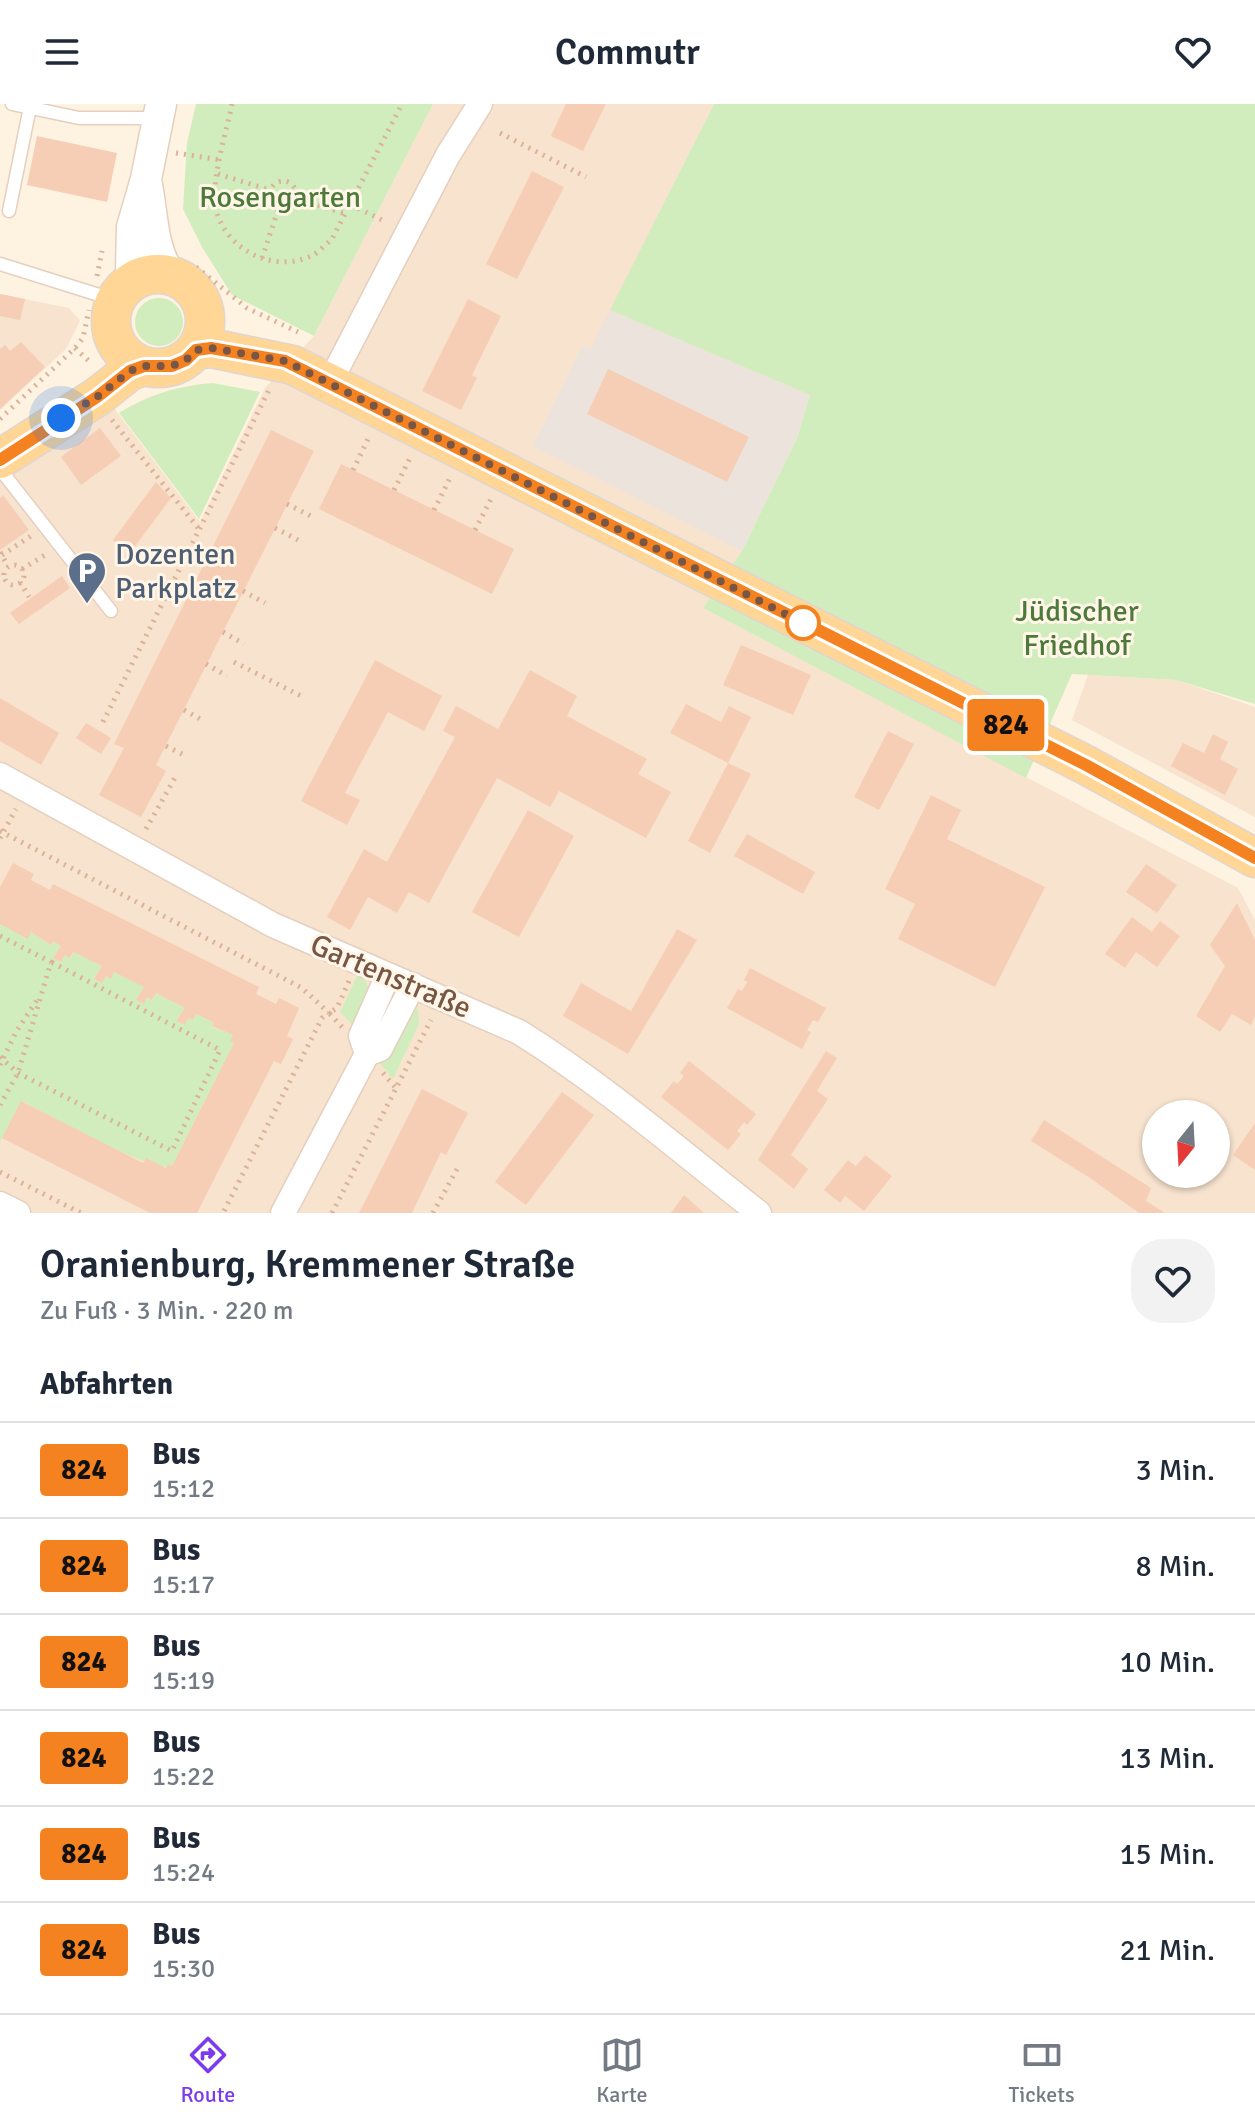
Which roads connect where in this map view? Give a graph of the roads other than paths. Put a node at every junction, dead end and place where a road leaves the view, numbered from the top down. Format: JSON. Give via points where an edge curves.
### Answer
{"nodes":[{"id":1,"x":12,"y":104,"type":"edge"},
{"id":2,"x":480,"y":104,"type":"edge"},
{"id":3,"x":30,"y":107,"type":"junction"},
{"id":4,"x":160,"y":111,"type":"edge"},
{"id":5,"x":146,"y":179,"type":"junction"},
{"id":6,"x":9,"y":211,"type":"dead end"},
{"id":7,"x":0,"y":264,"type":"edge"},
{"id":8,"x":180,"y":268,"type":"junction"},
{"id":9,"x":121,"y":292,"type":"junction"},
{"id":10,"x":203,"y":304,"type":"junction"},
{"id":11,"x":196,"y":350,"type":"junction"},
{"id":12,"x":103,"y":351,"type":"junction"},
{"id":13,"x":286,"y":361,"type":"junction"},
{"id":14,"x":144,"y":366,"type":"junction"},
{"id":15,"x":329,"y":384,"type":"junction"},
{"id":16,"x":61,"y":418,"type":"junction"},
{"id":17,"x":0,"y":459,"type":"edge"},
{"id":18,"x":0,"y":469,"type":"edge"},
{"id":19,"x":111,"y":611,"type":"dead end"},
{"id":20,"x":0,"y":775,"type":"edge"},
{"id":21,"x":1255,"y":858,"type":"edge"},
{"id":22,"x":388,"y":975,"type":"junction"},
{"id":23,"x":413,"y":985,"type":"junction"},
{"id":24,"x":367,"y":1054,"type":"junction"},
{"id":25,"x":0,"y":1204,"type":"edge"},
{"id":26,"x":18,"y":1213,"type":"edge"},
{"id":27,"x":283,"y":1213,"type":"edge"},
{"id":28,"x":759,"y":1213,"type":"edge"}],
"edges":[{"from":1,"to":3,"type":"lane"},
{"from":2,"to":15,"type":"street"},
{"from":3,"to":4,"type":"lane","via":[[79,118]]},
{"from":3,"to":6,"type":"lane"},
{"from":4,"to":5,"type":"street"},
{"from":5,"to":8,"type":"street","via":[[162,264]]},
{"from":5,"to":9,"type":"street","via":[[132,227],[131,271]]},
{"from":7,"to":9,"type":"lane"},
{"from":8,"to":9,"type":"main road","via":[[149,274]]},
{"from":8,"to":10,"type":"main road"},
{"from":9,"to":12,"type":"main road"},
{"from":10,"to":11,"type":"main road","via":[[205,328]]},
{"from":10,"to":13,"type":"main road","via":[[260,338]]},
{"from":11,"to":13,"type":"main road"},
{"from":11,"to":14,"type":"main road","via":[[172,366]]},
{"from":12,"to":14,"type":"main road","via":[[124,353]]},
{"from":12,"to":16,"type":"main road"},
{"from":13,"to":15,"type":"main road"},
{"from":14,"to":16,"type":"main road"},
{"from":15,"to":21,"type":"main road","via":[[1086,765]]},
{"from":16,"to":17,"type":"main road"},
{"from":18,"to":19,"type":"lane"},
{"from":20,"to":22,"type":"street","name":"Gartenstraße","via":[[273,925]]},
{"from":22,"to":23,"type":"street","name":"Gartenstraße"},
{"from":22,"to":24,"type":"street","via":[[361,1036]]},
{"from":23,"to":24,"type":"street","via":[[380,1049]]},
{"from":23,"to":28,"type":"street","name":"Gartenstraße","via":[[552,1052]]},
{"from":24,"to":27,"type":"street"},
{"from":25,"to":26,"type":"street"}]}
